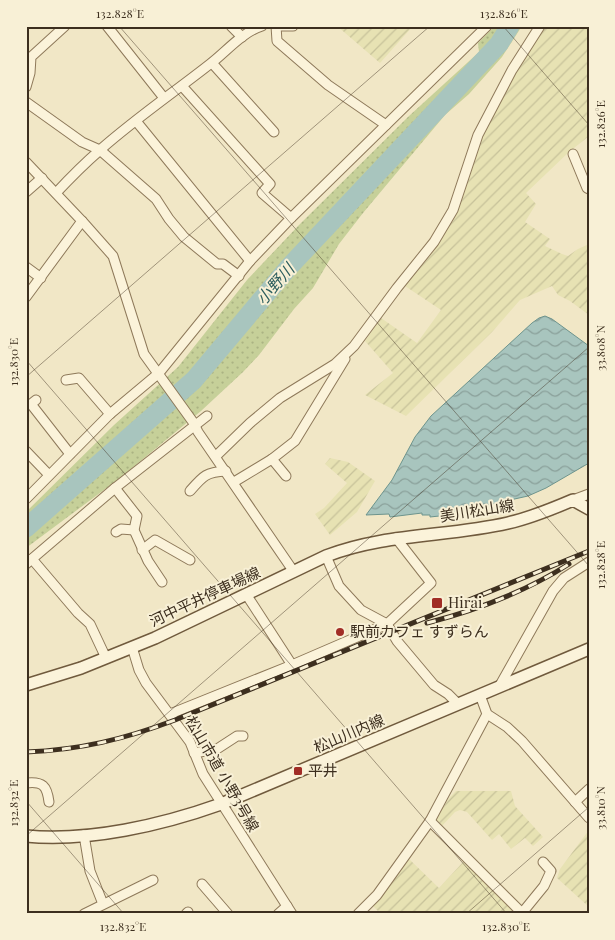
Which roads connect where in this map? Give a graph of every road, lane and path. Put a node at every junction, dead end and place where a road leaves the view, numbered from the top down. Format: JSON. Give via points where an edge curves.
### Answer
{"nodes":[{"id":1,"x":65,"y":26,"type":"edge"},
{"id":2,"x":107,"y":26,"type":"edge"},
{"id":3,"x":231,"y":26,"type":"edge"},
{"id":4,"x":262,"y":26,"type":"edge"},
{"id":5,"x":277,"y":26,"type":"edge"},
{"id":6,"x":293,"y":26,"type":"edge"},
{"id":7,"x":487,"y":26,"type":"edge"},
{"id":8,"x":540,"y":26,"type":"edge"},
{"id":9,"x":242,"y":37,"type":"junction"},
{"id":10,"x":212,"y":63,"type":"junction"},
{"id":11,"x":182,"y":86,"type":"junction"},
{"id":12,"x":26,"y":87,"type":"edge"},
{"id":13,"x":164,"y":98,"type":"junction"},
{"id":14,"x":26,"y":102,"type":"edge"},
{"id":15,"x":136,"y":121,"type":"junction"},
{"id":16,"x":386,"y":125,"type":"junction"},
{"id":17,"x":274,"y":132,"type":"dead end"},
{"id":18,"x":100,"y":150,"type":"junction"},
{"id":19,"x":573,"y":154,"type":"dead end"},
{"id":20,"x":26,"y":162,"type":"edge"},
{"id":21,"x":42,"y":178,"type":"junction"},
{"id":22,"x":589,"y":189,"type":"edge"},
{"id":23,"x":26,"y":192,"type":"edge"},
{"id":24,"x":56,"y":192,"type":"junction"},
{"id":25,"x":291,"y":218,"type":"junction"},
{"id":26,"x":82,"y":221,"type":"junction"},
{"id":27,"x":250,"y":261,"type":"junction"},
{"id":28,"x":26,"y":267,"type":"edge"},
{"id":29,"x":240,"y":276,"type":"junction"},
{"id":30,"x":41,"y":278,"type":"junction"},
{"id":31,"x":26,"y":297,"type":"edge"},
{"id":32,"x":354,"y":346,"type":"junction"},
{"id":33,"x":160,"y":374,"type":"junction"},
{"id":34,"x":66,"y":380,"type":"dead end"},
{"id":35,"x":36,"y":400,"type":"dead end"},
{"id":36,"x":110,"y":414,"type":"junction"},
{"id":37,"x":207,"y":416,"type":"dead end"},
{"id":38,"x":194,"y":424,"type":"junction"},
{"id":39,"x":26,"y":451,"type":"edge"},
{"id":40,"x":70,"y":454,"type":"junction"},
{"id":41,"x":216,"y":456,"type":"junction"},
{"id":42,"x":272,"y":459,"type":"junction"},
{"id":43,"x":226,"y":471,"type":"junction"},
{"id":44,"x":49,"y":475,"type":"junction"},
{"id":45,"x":286,"y":476,"type":"dead end"},
{"id":46,"x":234,"y":482,"type":"junction"},
{"id":47,"x":115,"y":488,"type":"junction"},
{"id":48,"x":190,"y":491,"type":"dead end"},
{"id":49,"x":589,"y":494,"type":"edge"},
{"id":50,"x":26,"y":498,"type":"edge"},
{"id":51,"x":573,"y":500,"type":"junction"},
{"id":52,"x":589,"y":509,"type":"edge"},
{"id":53,"x":134,"y":530,"type":"junction"},
{"id":54,"x":116,"y":532,"type":"dead end"},
{"id":55,"x":396,"y":538,"type":"junction"},
{"id":56,"x":142,"y":550,"type":"junction"},
{"id":57,"x":326,"y":556,"type":"junction"},
{"id":58,"x":190,"y":560,"type":"dead end"},
{"id":59,"x":29,"y":562,"type":"edge"},
{"id":60,"x":589,"y":562,"type":"edge"},
{"id":61,"x":294,"y":572,"type":"junction"},
{"id":62,"x":162,"y":582,"type":"dead end"},
{"id":63,"x":246,"y":594,"type":"junction"},
{"id":64,"x":387,"y":624,"type":"junction"},
{"id":65,"x":132,"y":647,"type":"junction"},
{"id":66,"x":589,"y":649,"type":"edge"},
{"id":67,"x":106,"y":658,"type":"junction"},
{"id":68,"x":292,"y":665,"type":"junction"},
{"id":69,"x":26,"y":685,"type":"edge"},
{"id":70,"x":500,"y":686,"type":"junction"},
{"id":71,"x":480,"y":695,"type":"junction"},
{"id":72,"x":458,"y":704,"type":"junction"},
{"id":73,"x":170,"y":714,"type":"junction"},
{"id":74,"x":487,"y":714,"type":"junction"},
{"id":75,"x":244,"y":736,"type":"dead end"},
{"id":76,"x":194,"y":754,"type":"junction"},
{"id":77,"x":26,"y":783,"type":"edge"},
{"id":78,"x":589,"y":790,"type":"edge"},
{"id":79,"x":48,"y":802,"type":"dead end"},
{"id":80,"x":574,"y":802,"type":"junction"},
{"id":81,"x":221,"y":804,"type":"junction"},
{"id":82,"x":589,"y":818,"type":"edge"},
{"id":83,"x":430,"y":822,"type":"junction"},
{"id":84,"x":84,"y":835,"type":"junction"},
{"id":85,"x":26,"y":836,"type":"edge"},
{"id":86,"x":542,"y":862,"type":"dead end"},
{"id":87,"x":152,"y":880,"type":"dead end"},
{"id":88,"x":202,"y":884,"type":"dead end"},
{"id":89,"x":227,"y":898,"type":"dead end"},
{"id":90,"x":103,"y":904,"type":"junction"},
{"id":91,"x":220,"y":905,"type":"junction"},
{"id":92,"x":287,"y":906,"type":"junction"},
{"id":93,"x":523,"y":913,"type":"edge"},
{"id":94,"x":84,"y":914,"type":"edge"},
{"id":95,"x":228,"y":914,"type":"edge"},
{"id":96,"x":278,"y":914,"type":"edge"},
{"id":97,"x":292,"y":914,"type":"edge"},
{"id":98,"x":358,"y":914,"type":"edge"}],
"edges":[{"from":1,"to":12,"type":"street","via":[[30,57]]},
{"from":2,"to":13,"type":"street"},
{"from":3,"to":9,"type":"street"},
{"from":4,"to":9,"type":"street"},
{"from":5,"to":6,"type":"street"},
{"from":5,"to":16,"type":"street","via":[[277,41],[328,84]]},
{"from":7,"to":16,"type":"street"},
{"from":8,"to":32,"type":"street","via":[[512,70],[478,135],[445,225]]},
{"from":9,"to":10,"type":"street"},
{"from":10,"to":11,"type":"street"},
{"from":10,"to":17,"type":"street"},
{"from":11,"to":13,"type":"street"},
{"from":11,"to":25,"type":"street","via":[[270,184],[262,193]]},
{"from":13,"to":15,"type":"street"},
{"from":14,"to":18,"type":"street","via":[[82,142]]},
{"from":15,"to":18,"type":"street"},
{"from":15,"to":27,"type":"street"},
{"from":16,"to":25,"type":"street"},
{"from":18,"to":24,"type":"street"},
{"from":18,"to":29,"type":"street","via":[[156,199],[184,237],[217,264],[223,264]]},
{"from":19,"to":22,"type":"street"},
{"from":20,"to":21,"type":"street"},
{"from":21,"to":23,"type":"street"},
{"from":21,"to":24,"type":"street"},
{"from":24,"to":26,"type":"street"},
{"from":25,"to":27,"type":"street"},
{"from":26,"to":30,"type":"street"},
{"from":26,"to":33,"type":"street","via":[[113,256],[144,354]]},
{"from":27,"to":29,"type":"street"},
{"from":28,"to":30,"type":"street"},
{"from":29,"to":33,"type":"street"},
{"from":30,"to":31,"type":"street"},
{"from":32,"to":41,"type":"street","via":[[335,364],[280,398]]},
{"from":32,"to":42,"type":"street","via":[[295,441]]},
{"from":33,"to":36,"type":"street"},
{"from":33,"to":38,"type":"street"},
{"from":34,"to":36,"type":"street","via":[[79,378]]},
{"from":35,"to":40,"type":"street","via":[[31,404]]},
{"from":36,"to":40,"type":"street"},
{"from":37,"to":38,"type":"street"},
{"from":38,"to":41,"type":"street"},
{"from":38,"to":47,"type":"street"},
{"from":39,"to":44,"type":"street"},
{"from":40,"to":44,"type":"street"},
{"from":41,"to":43,"type":"street"},
{"from":42,"to":45,"type":"street"},
{"from":42,"to":46,"type":"street"},
{"from":43,"to":46,"type":"street"},
{"from":43,"to":48,"type":"street","via":[[204,475]]},
{"from":44,"to":50,"type":"street"},
{"from":46,"to":61,"type":"street"},
{"from":47,"to":53,"type":"street","via":[[137,516]]},
{"from":47,"to":59,"type":"street"},
{"from":49,"to":51,"type":"street"},
{"from":51,"to":52,"type":"main road"},
{"from":51,"to":55,"type":"main road","name":"美川松山線","via":[[508,523]]},
{"from":53,"to":54,"type":"street","via":[[121,528]]},
{"from":53,"to":56,"type":"street"},
{"from":55,"to":57,"type":"main road","name":"河中平井停車場線"},
{"from":55,"to":64,"type":"street","via":[[431,583]]},
{"from":56,"to":58,"type":"street","via":[[155,540]]},
{"from":56,"to":62,"type":"street"},
{"from":57,"to":61,"type":"main road","name":"河中平井停車場線"},
{"from":57,"to":64,"type":"street","via":[[339,586],[362,610]]},
{"from":59,"to":67,"type":"street","via":[[90,624]]},
{"from":60,"to":70,"type":"street","via":[[564,578],[553,591]]},
{"from":61,"to":63,"type":"main road","name":"河中平井停車場線"},
{"from":63,"to":65,"type":"main road","name":"河中平井停車場線"},
{"from":63,"to":68,"type":"street"},
{"from":64,"to":68,"type":"street"},
{"from":64,"to":72,"type":"street","via":[[397,642],[434,685]]},
{"from":65,"to":67,"type":"main road","name":"河中平井停車場線"},
{"from":65,"to":73,"type":"street","name":"松山市道 小野3号線","via":[[146,683]]},
{"from":66,"to":70,"type":"main road","name":"松山川内線"},
{"from":67,"to":69,"type":"main road","name":"河中平井停車場線"},
{"from":68,"to":73,"type":"street"},
{"from":70,"to":71,"type":"main road","name":"松山川内線"},
{"from":71,"to":72,"type":"main road","name":"松山川内線"},
{"from":71,"to":74,"type":"street"},
{"from":72,"to":81,"type":"main road","name":"松山川内線"},
{"from":73,"to":76,"type":"street","name":"松山市道 小野3号線","via":[[190,742]]},
{"from":74,"to":80,"type":"street","via":[[522,741]]},
{"from":74,"to":83,"type":"street"},
{"from":75,"to":76,"type":"street","via":[[237,736],[217,749]]},
{"from":76,"to":81,"type":"street","name":"松山市道 小野3号線"},
{"from":77,"to":79,"type":"street","via":[[42,785]]},
{"from":78,"to":80,"type":"street"},
{"from":80,"to":82,"type":"street"},
{"from":81,"to":84,"type":"main road","name":"松山川内線","via":[[137,827]]},
{"from":81,"to":92,"type":"street","name":"松山市道 小野3号線"},
{"from":83,"to":93,"type":"street"},
{"from":83,"to":98,"type":"street"},
{"from":84,"to":85,"type":"main road","name":"松山川内線"},
{"from":84,"to":90,"type":"street","via":[[90,871]]},
{"from":86,"to":93,"type":"street","via":[[551,872]]},
{"from":87,"to":90,"type":"street"},
{"from":88,"to":91,"type":"street"},
{"from":89,"to":91,"type":"street"},
{"from":90,"to":94,"type":"street"},
{"from":91,"to":95,"type":"street"},
{"from":92,"to":96,"type":"street"},
{"from":92,"to":97,"type":"street","name":"松山市道 小野3号線"}]}
